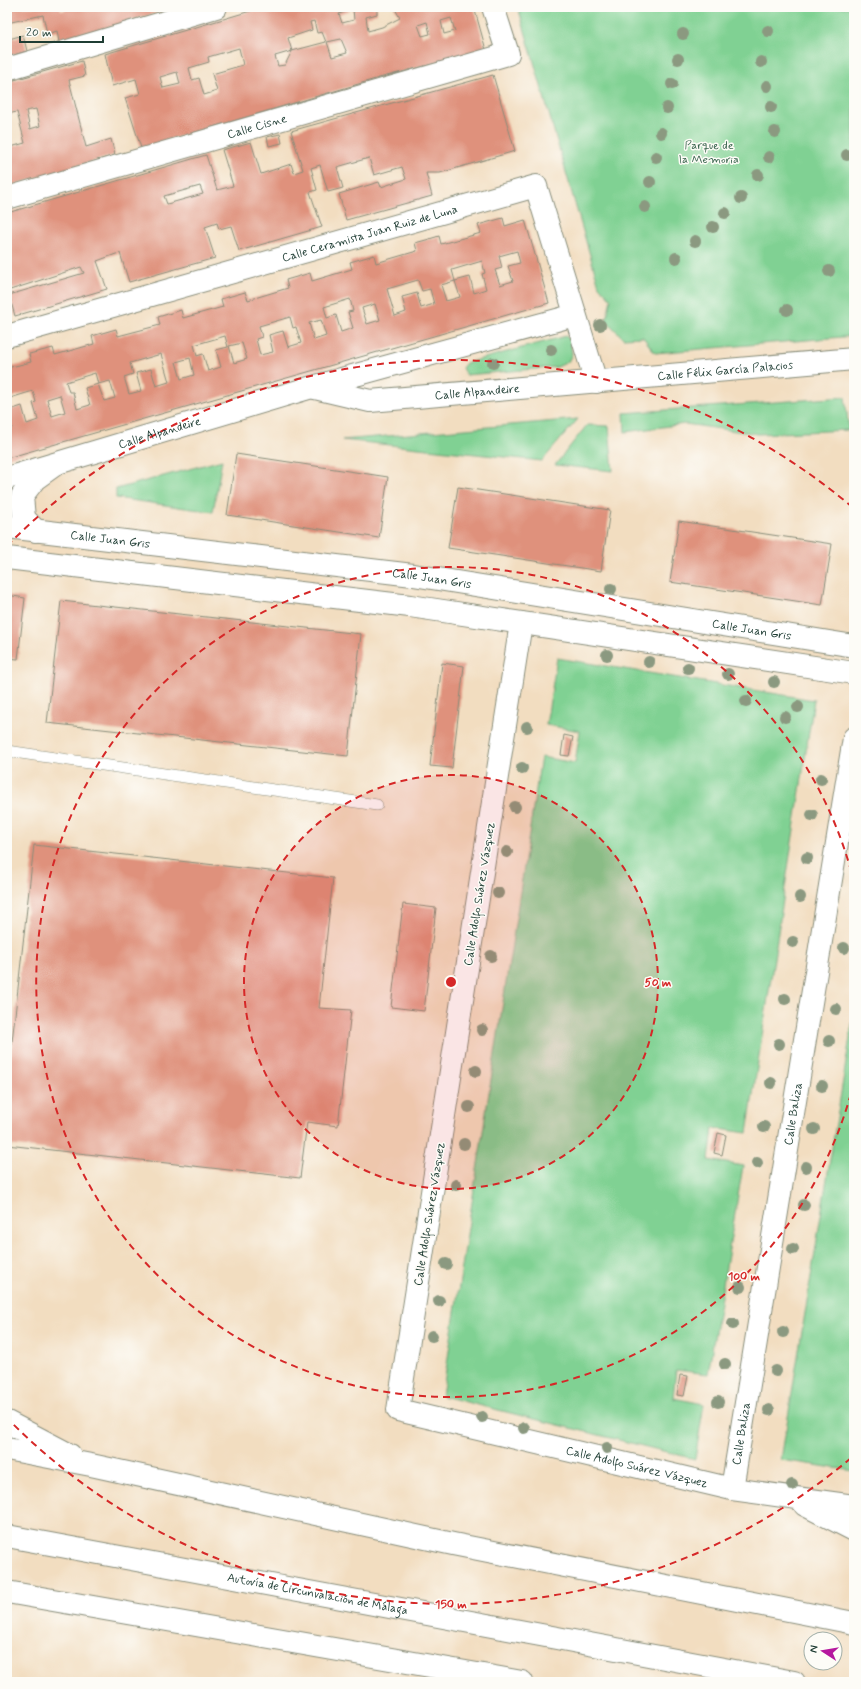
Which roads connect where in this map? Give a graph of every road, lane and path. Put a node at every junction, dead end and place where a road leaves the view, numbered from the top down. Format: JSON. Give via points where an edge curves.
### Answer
{"nodes":[{"id":1,"x":216,"y":7,"type":"edge"},
{"id":2,"x":493,"y":7,"type":"edge"},
{"id":3,"x":7,"y":69,"type":"edge"},
{"id":4,"x":7,"y":198,"type":"edge"},
{"id":5,"x":575,"y":315,"type":"junction"},
{"id":6,"x":7,"y":336,"type":"edge"},
{"id":7,"x":854,"y":360,"type":"edge"},
{"id":8,"x":596,"y":382,"type":"junction"},
{"id":9,"x":312,"y":388,"type":"junction"},
{"id":10,"x":56,"y":464,"type":"junction"},
{"id":11,"x":7,"y":478,"type":"edge"},
{"id":12,"x":7,"y":528,"type":"edge"},
{"id":13,"x":36,"y":531,"type":"junction"},
{"id":14,"x":7,"y":558,"type":"edge"},
{"id":15,"x":521,"y":623,"type":"junction"},
{"id":16,"x":854,"y":646,"type":"edge"},
{"id":17,"x":854,"y":673,"type":"edge"},
{"id":18,"x":854,"y":738,"type":"edge"},
{"id":19,"x":7,"y":751,"type":"edge"},
{"id":20,"x":377,"y":805,"type":"dead end"},
{"id":21,"x":7,"y":1422,"type":"edge"},
{"id":22,"x":7,"y":1449,"type":"edge"},
{"id":23,"x":91,"y":1465,"type":"junction"},
{"id":24,"x":732,"y":1489,"type":"junction"},
{"id":25,"x":788,"y":1497,"type":"junction"},
{"id":26,"x":854,"y":1506,"type":"edge"},
{"id":27,"x":854,"y":1530,"type":"edge"},
{"id":28,"x":7,"y":1536,"type":"edge"},
{"id":29,"x":7,"y":1592,"type":"edge"},
{"id":30,"x":854,"y":1623,"type":"edge"},
{"id":31,"x":522,"y":1682,"type":"edge"},
{"id":32,"x":794,"y":1682,"type":"edge"}],
"edges":[{"from":1,"to":3,"type":"main road"},
{"from":2,"to":4,"type":"main road","name":"Calle Cisne","via":[[508,54]]},
{"from":5,"to":6,"type":"main road","name":"Calle Ceramista Juan Ruiz de Luna","via":[[536,186]]},
{"from":5,"to":8,"type":"main road","name":"Calle Ceramista Juan Ruiz de Luna"},
{"from":5,"to":9,"type":"main road","name":"Calle Alpandeire"},
{"from":7,"to":8,"type":"main road","name":"Calle Félix García Palacios"},
{"from":8,"to":9,"type":"main road","name":"Calle Alpandeire","via":[[370,402]]},
{"from":9,"to":10,"type":"main road","name":"Calle Alpandeire"},
{"from":10,"to":11,"type":"main road","name":"Calle Alpandeire"},
{"from":10,"to":13,"type":"main road","via":[[35,479],[22,496],[24,518]]},
{"from":12,"to":13,"type":"main road","name":"Calle Juan Gris"},
{"from":13,"to":16,"type":"main road","name":"Calle Juan Gris","via":[[413,575]]},
{"from":14,"to":15,"type":"main road","via":[[402,605]]},
{"from":15,"to":17,"type":"main road"},
{"from":15,"to":24,"type":"main road","name":"Calle Adolfo Suárez Vázquez","via":[[398,1410]]},
{"from":18,"to":24,"type":"main road","name":"Calle Baliza"},
{"from":19,"to":20,"type":"lane"},
{"from":21,"to":23,"type":"main road"},
{"from":22,"to":23,"type":"main road"},
{"from":23,"to":30,"type":"main road","via":[[453,1544]]},
{"from":24,"to":25,"type":"main road","name":"Calle Adolfo Suárez Vázquez"},
{"from":25,"to":26,"type":"main road","name":"Calle Adolfo Suárez Vázquez"},
{"from":25,"to":27,"type":"main road"},
{"from":28,"to":32,"type":"main road","name":"Autovía de Circunvalación de Málaga"},
{"from":29,"to":31,"type":"main road"}]}
